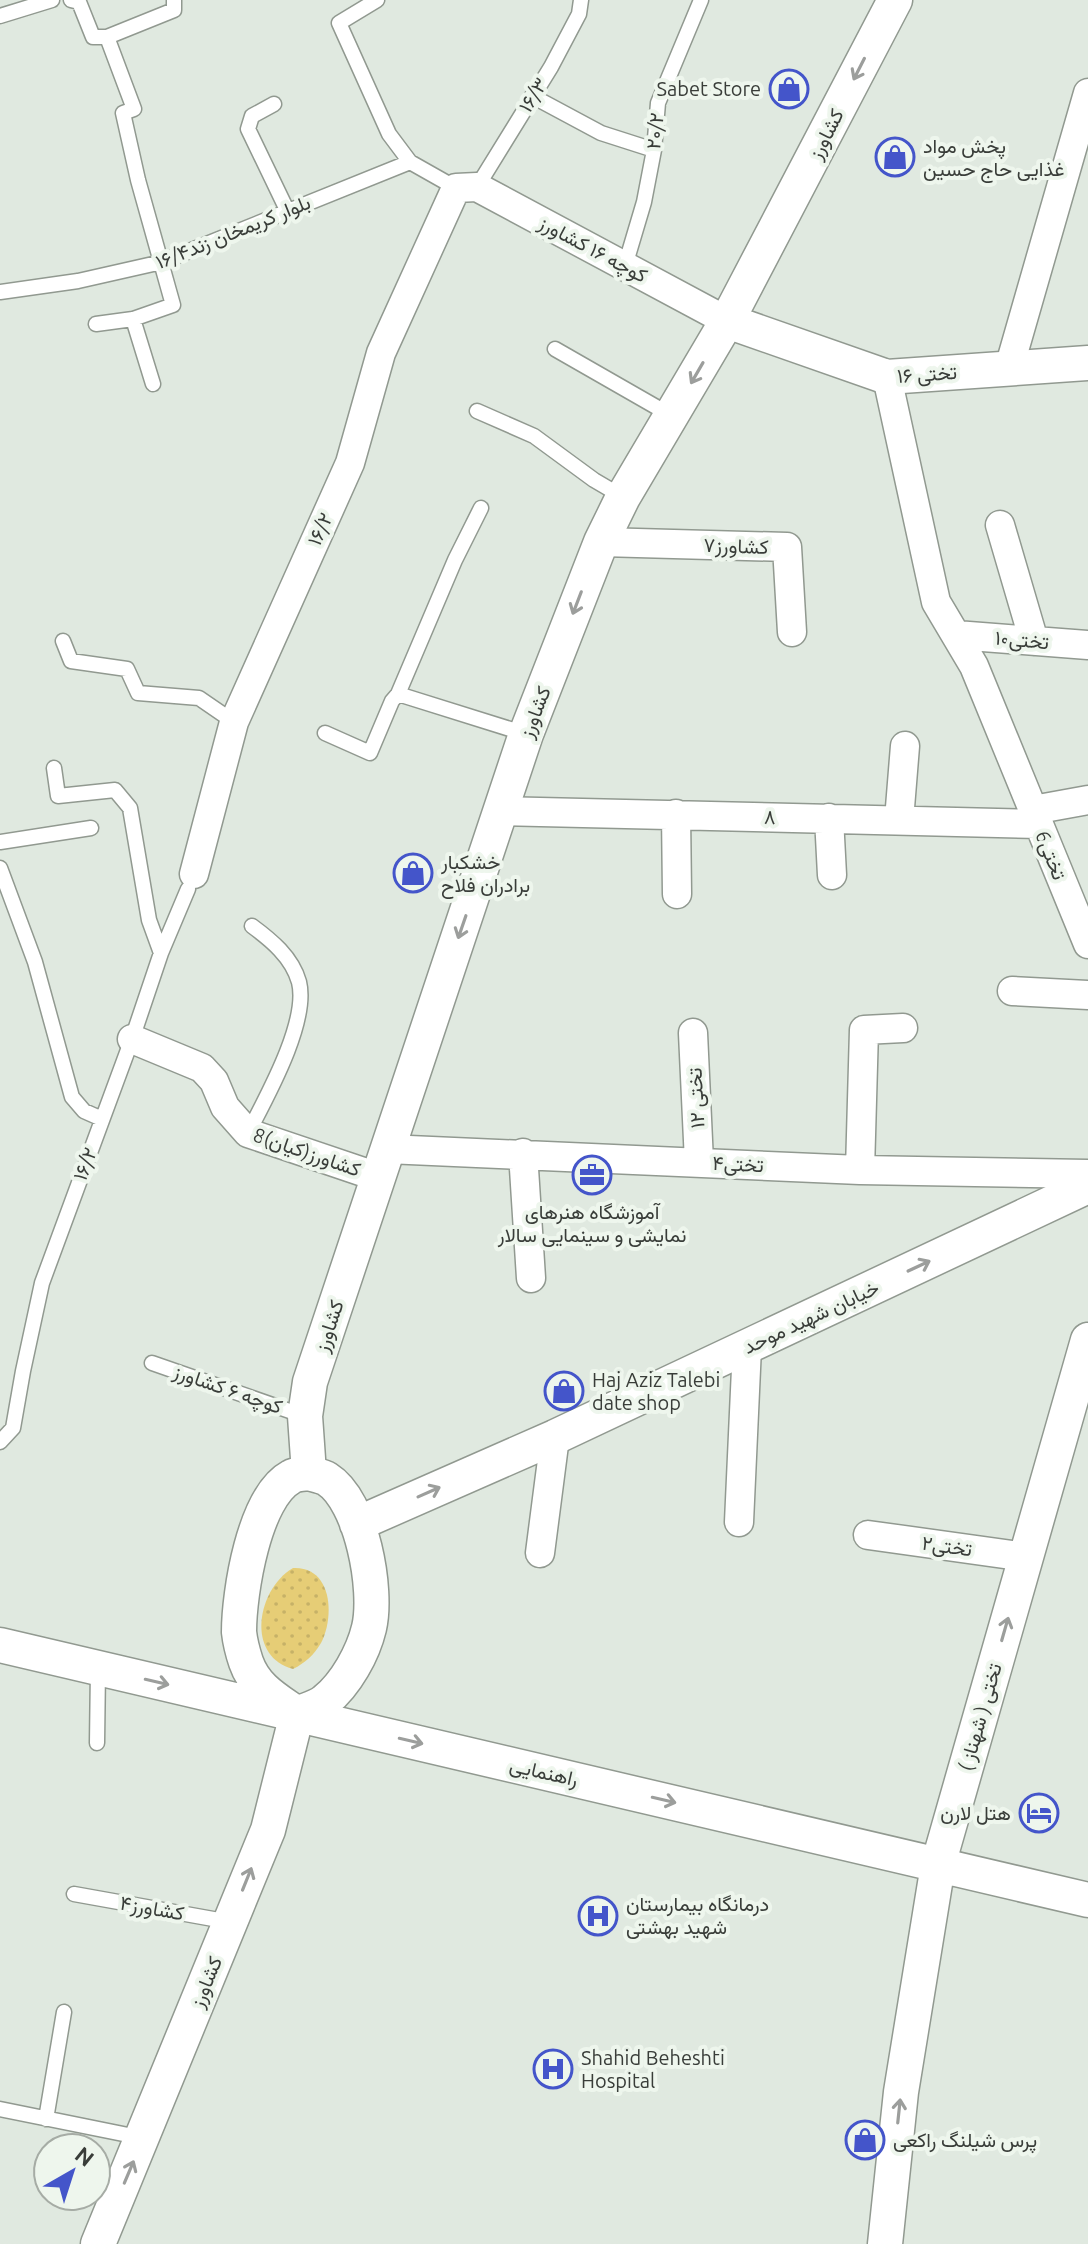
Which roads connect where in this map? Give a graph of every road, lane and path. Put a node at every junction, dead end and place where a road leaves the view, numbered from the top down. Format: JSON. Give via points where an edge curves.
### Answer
{"nodes":[{"id":1,"x":52,"y":0,"type":"edge"},
{"id":2,"x":71,"y":0,"type":"edge"},
{"id":3,"x":174,"y":0,"type":"edge"},
{"id":4,"x":377,"y":0,"type":"edge"},
{"id":5,"x":581,"y":0,"type":"edge"},
{"id":6,"x":701,"y":0,"type":"edge"},
{"id":7,"x":895,"y":0,"type":"edge"},
{"id":8,"x":0,"y":16,"type":"edge"},
{"id":9,"x":107,"y":37,"type":"junction"},
{"id":10,"x":1088,"y":93,"type":"edge"},
{"id":11,"x":532,"y":96,"type":"junction"},
{"id":12,"x":274,"y":104,"type":"dead end"},
{"id":13,"x":654,"y":150,"type":"junction"},
{"id":14,"x":410,"y":162,"type":"junction"},
{"id":15,"x":466,"y":187,"type":"junction"},
{"id":16,"x":287,"y":210,"type":"junction"},
{"id":17,"x":162,"y":262,"type":"junction"},
{"id":18,"x":625,"y":266,"type":"junction"},
{"id":19,"x":0,"y":292,"type":"edge"},
{"id":20,"x":133,"y":319,"type":"junction"},
{"id":21,"x":727,"y":321,"type":"junction"},
{"id":22,"x":96,"y":324,"type":"dead end"},
{"id":23,"x":555,"y":349,"type":"dead end"},
{"id":24,"x":1088,"y":363,"type":"edge"},
{"id":25,"x":1009,"y":368,"type":"junction"},
{"id":26,"x":887,"y":377,"type":"junction"},
{"id":27,"x":153,"y":384,"type":"dead end"},
{"id":28,"x":477,"y":411,"type":"dead end"},
{"id":29,"x":672,"y":416,"type":"junction"},
{"id":30,"x":623,"y":497,"type":"junction"},
{"id":31,"x":481,"y":508,"type":"dead end"},
{"id":32,"x":1000,"y":525,"type":"dead end"},
{"id":33,"x":601,"y":542,"type":"junction"},
{"id":34,"x":792,"y":632,"type":"dead end"},
{"id":35,"x":956,"y":635,"type":"junction"},
{"id":36,"x":63,"y":641,"type":"dead end"},
{"id":37,"x":1034,"y":641,"type":"junction"},
{"id":38,"x":1088,"y":645,"type":"edge"},
{"id":39,"x":398,"y":694,"type":"junction"},
{"id":40,"x":234,"y":722,"type":"junction"},
{"id":41,"x":325,"y":733,"type":"dead end"},
{"id":42,"x":526,"y":734,"type":"junction"},
{"id":43,"x":905,"y":746,"type":"dead end"},
{"id":44,"x":54,"y":768,"type":"dead end"},
{"id":45,"x":1088,"y":800,"type":"edge"},
{"id":46,"x":501,"y":811,"type":"junction"},
{"id":47,"x":676,"y":814,"type":"junction"},
{"id":48,"x":1036,"y":817,"type":"junction"},
{"id":49,"x":829,"y":818,"type":"junction"},
{"id":50,"x":899,"y":820,"type":"junction"},
{"id":51,"x":91,"y":828,"type":"dead end"},
{"id":52,"x":0,"y":842,"type":"edge"},
{"id":53,"x":0,"y":868,"type":"edge"},
{"id":54,"x":832,"y":875,"type":"dead end"},
{"id":55,"x":191,"y":882,"type":"joint"},
{"id":56,"x":677,"y":894,"type":"dead end"},
{"id":57,"x":252,"y":926,"type":"dead end"},
{"id":58,"x":1088,"y":944,"type":"edge"},
{"id":59,"x":161,"y":953,"type":"junction"},
{"id":60,"x":1012,"y":991,"type":"dead end"},
{"id":61,"x":1088,"y":995,"type":"edge"},
{"id":62,"x":903,"y":1028,"type":"dead end"},
{"id":63,"x":693,"y":1033,"type":"dead end"},
{"id":64,"x":132,"y":1039,"type":"junction"},
{"id":65,"x":102,"y":1119,"type":"junction"},
{"id":66,"x":248,"y":1133,"type":"junction"},
{"id":67,"x":523,"y":1153,"type":"junction"},
{"id":68,"x":699,"y":1162,"type":"junction"},
{"id":69,"x":382,"y":1163,"type":"junction"},
{"id":70,"x":860,"y":1170,"type":"junction"},
{"id":71,"x":1088,"y":1174,"type":"edge"},
{"id":72,"x":1088,"y":1186,"type":"edge"},
{"id":73,"x":531,"y":1278,"type":"dead end"},
{"id":74,"x":1088,"y":1340,"type":"edge"},
{"id":75,"x":747,"y":1347,"type":"junction"},
{"id":76,"x":152,"y":1363,"type":"dead end"},
{"id":77,"x":305,"y":1416,"type":"junction"},
{"id":78,"x":555,"y":1437,"type":"junction"},
{"id":79,"x":0,"y":1442,"type":"edge"},
{"id":80,"x":309,"y":1473,"type":"junction"},
{"id":81,"x":739,"y":1522,"type":"dead end"},
{"id":82,"x":357,"y":1524,"type":"junction"},
{"id":83,"x":868,"y":1535,"type":"dead end"},
{"id":84,"x":540,"y":1553,"type":"dead end"},
{"id":85,"x":1026,"y":1557,"type":"junction"},
{"id":86,"x":0,"y":1645,"type":"edge"},
{"id":87,"x":98,"y":1669,"type":"junction"},
{"id":88,"x":297,"y":1714,"type":"junction"},
{"id":89,"x":97,"y":1743,"type":"dead end"},
{"id":90,"x":938,"y":1865,"type":"junction"},
{"id":91,"x":74,"y":1894,"type":"dead end"},
{"id":92,"x":1088,"y":1900,"type":"edge"},
{"id":93,"x":230,"y":1922,"type":"junction"},
{"id":94,"x":64,"y":2012,"type":"dead end"},
{"id":95,"x":0,"y":2109,"type":"edge"},
{"id":96,"x":46,"y":2119,"type":"junction"},
{"id":97,"x":143,"y":2138,"type":"junction"},
{"id":98,"x":98,"y":2244,"type":"edge"},
{"id":99,"x":885,"y":2244,"type":"edge"}],
"edges":[{"from":1,"to":8,"type":"lane"},
{"from":2,"to":9,"type":"lane","via":[[79,2],[93,37]]},
{"from":3,"to":9,"type":"lane","via":[[174,10]]},
{"from":4,"to":14,"type":"lane","via":[[339,23],[389,134]]},
{"from":5,"to":11,"type":"lane","name":"۱۶/۳","via":[[579,14]]},
{"from":6,"to":13,"type":"lane","name":"۲۰/۲","via":[[658,103]]},
{"from":7,"to":21,"type":"street","name":"کشاورز","one_way":true},
{"from":9,"to":17,"type":"lane","via":[[134,109],[123,113]]},
{"from":10,"to":25,"type":"street"},
{"from":11,"to":13,"type":"lane","via":[[601,133]]},
{"from":11,"to":15,"type":"lane","name":"۱۶/۳"},
{"from":12,"to":16,"type":"lane","via":[[252,116],[248,129]]},
{"from":13,"to":18,"type":"lane","name":"۲۰/۲"},
{"from":14,"to":15,"type":"lane"},
{"from":14,"to":16,"type":"lane","name":"بلوار کریمخان زند۱۶/۴"},
{"from":15,"to":18,"type":"street","name":"کوچه ۱۶ کشاورز"},
{"from":15,"to":40,"type":"street","name":"۱۶/۲","via":[[381,353],[350,463]]},
{"from":16,"to":17,"type":"lane","name":"بلوار کریمخان زند۱۶/۴"},
{"from":17,"to":19,"type":"lane","name":"بلوار کریمخان زند۱۶/۴"},
{"from":17,"to":20,"type":"lane","via":[[173,305]]},
{"from":18,"to":21,"type":"street","name":"کوچه ۱۶ کشاورز"},
{"from":20,"to":22,"type":"lane"},
{"from":20,"to":27,"type":"lane"},
{"from":21,"to":26,"type":"street","name":"تختی ۱۶"},
{"from":21,"to":29,"type":"street","name":"کشاورز","one_way":true},
{"from":23,"to":29,"type":"lane"},
{"from":24,"to":25,"type":"street","name":"تختی ۱۶"},
{"from":25,"to":26,"type":"street","name":"تختی ۱۶"},
{"from":26,"to":35,"type":"street","name":"6تختی","via":[[936,602]]},
{"from":28,"to":30,"type":"lane","via":[[534,436]]},
{"from":29,"to":30,"type":"street","name":"کشاورز"},
{"from":30,"to":33,"type":"street","name":"کشاورز"},
{"from":31,"to":39,"type":"lane"},
{"from":32,"to":37,"type":"street"},
{"from":33,"to":34,"type":"street","name":"۷کشاورز","via":[[787,547]]},
{"from":33,"to":42,"type":"street","name":"کشاورز","one_way":true},
{"from":35,"to":37,"type":"street","name":"تختی۱۰"},
{"from":35,"to":48,"type":"street","name":"6تختی","via":[[974,666]]},
{"from":36,"to":40,"type":"lane","via":[[71,661],[127,669],[138,693],[199,698]]},
{"from":37,"to":38,"type":"street","name":"تختی۱۰"},
{"from":39,"to":41,"type":"lane","via":[[370,753]]},
{"from":39,"to":42,"type":"lane"},
{"from":40,"to":55,"type":"street","name":"۱۶/۲"},
{"from":42,"to":46,"type":"street","name":"کشاورز"},
{"from":43,"to":50,"type":"street"},
{"from":44,"to":59,"type":"lane","via":[[58,796],[115,790],[130,808],[149,920]]},
{"from":45,"to":48,"type":"street","name":"۸"},
{"from":46,"to":47,"type":"street","name":"۸"},
{"from":46,"to":69,"type":"street","name":"کشاورز","one_way":true},
{"from":47,"to":49,"type":"street","name":"۸"},
{"from":47,"to":56,"type":"street"},
{"from":48,"to":50,"type":"street","name":"۸"},
{"from":48,"to":58,"type":"street","name":"6تختی"},
{"from":49,"to":50,"type":"street","name":"۸"},
{"from":49,"to":54,"type":"street"},
{"from":51,"to":52,"type":"lane"},
{"from":53,"to":65,"type":"lane","via":[[35,962],[72,1097],[84,1111]]},
{"from":55,"to":59,"type":"lane","name":"۱۶/۲"},
{"from":57,"to":66,"type":"lane","via":[[279,947],[299,982],[299,1007],[284,1062]]},
{"from":59,"to":64,"type":"lane","name":"۱۶/۲"},
{"from":60,"to":61,"type":"street"},
{"from":62,"to":70,"type":"street","via":[[864,1030]]},
{"from":63,"to":68,"type":"street","name":"۱۲ تختی"},
{"from":64,"to":65,"type":"lane","name":"۱۶/۲"},
{"from":64,"to":66,"type":"street","name":"8کشاورز(کیان)","via":[[202,1068]]},
{"from":65,"to":79,"type":"lane","name":"۱۶/۲","via":[[42,1283],[13,1428]]},
{"from":66,"to":69,"type":"street","name":"8کشاورز(کیان)"},
{"from":67,"to":68,"type":"street","name":"تختی۴"},
{"from":67,"to":69,"type":"street","name":"تختی۴"},
{"from":67,"to":73,"type":"street"},
{"from":68,"to":70,"type":"street","name":"تختی۴"},
{"from":69,"to":77,"type":"street","name":"کشاورز","via":[[310,1382]]},
{"from":70,"to":71,"type":"street","name":"تختی۴"},
{"from":75,"to":72,"type":"street","name":"خیابان شهید موحد","one_way":true},
{"from":74,"to":85,"type":"street","name":"تختی ( شهناز )"},
{"from":75,"to":78,"type":"street","name":"خیابان شهید موحد"},
{"from":75,"to":81,"type":"street"},
{"from":76,"to":77,"type":"lane","name":"کوچه ۶ کشاورز"},
{"from":77,"to":80,"type":"street","name":"کشاورز"},
{"from":82,"to":78,"type":"street","name":"خیابان شهید موحد","one_way":true},
{"from":78,"to":84,"type":"street"},
{"from":80,"to":82,"type":"street","via":[[328,1479]]},
{"from":80,"to":88,"type":"street","via":[[292,1476],[263,1513],[241,1600],[239,1636],[261,1689]]},
{"from":82,"to":88,"type":"street","via":[[370,1569],[366,1637],[347,1677],[325,1702]]},
{"from":83,"to":85,"type":"street","name":"تختی۲"},
{"from":90,"to":85,"type":"street","name":"تختی ( شهناز )","one_way":true},
{"from":86,"to":87,"type":"street","name":"راهنمایی"},
{"from":87,"to":88,"type":"street","name":"راهنمایی","one_way":true},
{"from":87,"to":89,"type":"lane"},
{"from":88,"to":90,"type":"street","name":"راهنمایی","one_way":true},
{"from":93,"to":88,"type":"street","name":"کشاورز","one_way":true,"via":[[268,1830]]},
{"from":90,"to":92,"type":"street","name":"راهنمایی"},
{"from":99,"to":90,"type":"street","name":"تختی ( شهناز )","one_way":true,"via":[[901,2092]]},
{"from":91,"to":93,"type":"lane","name":"کشاورز۴"},
{"from":93,"to":97,"type":"street","name":"کشاورز"},
{"from":94,"to":96,"type":"lane"},
{"from":95,"to":96,"type":"lane"},
{"from":96,"to":97,"type":"lane"},
{"from":98,"to":97,"type":"street","name":"کشاورز","one_way":true}]}
